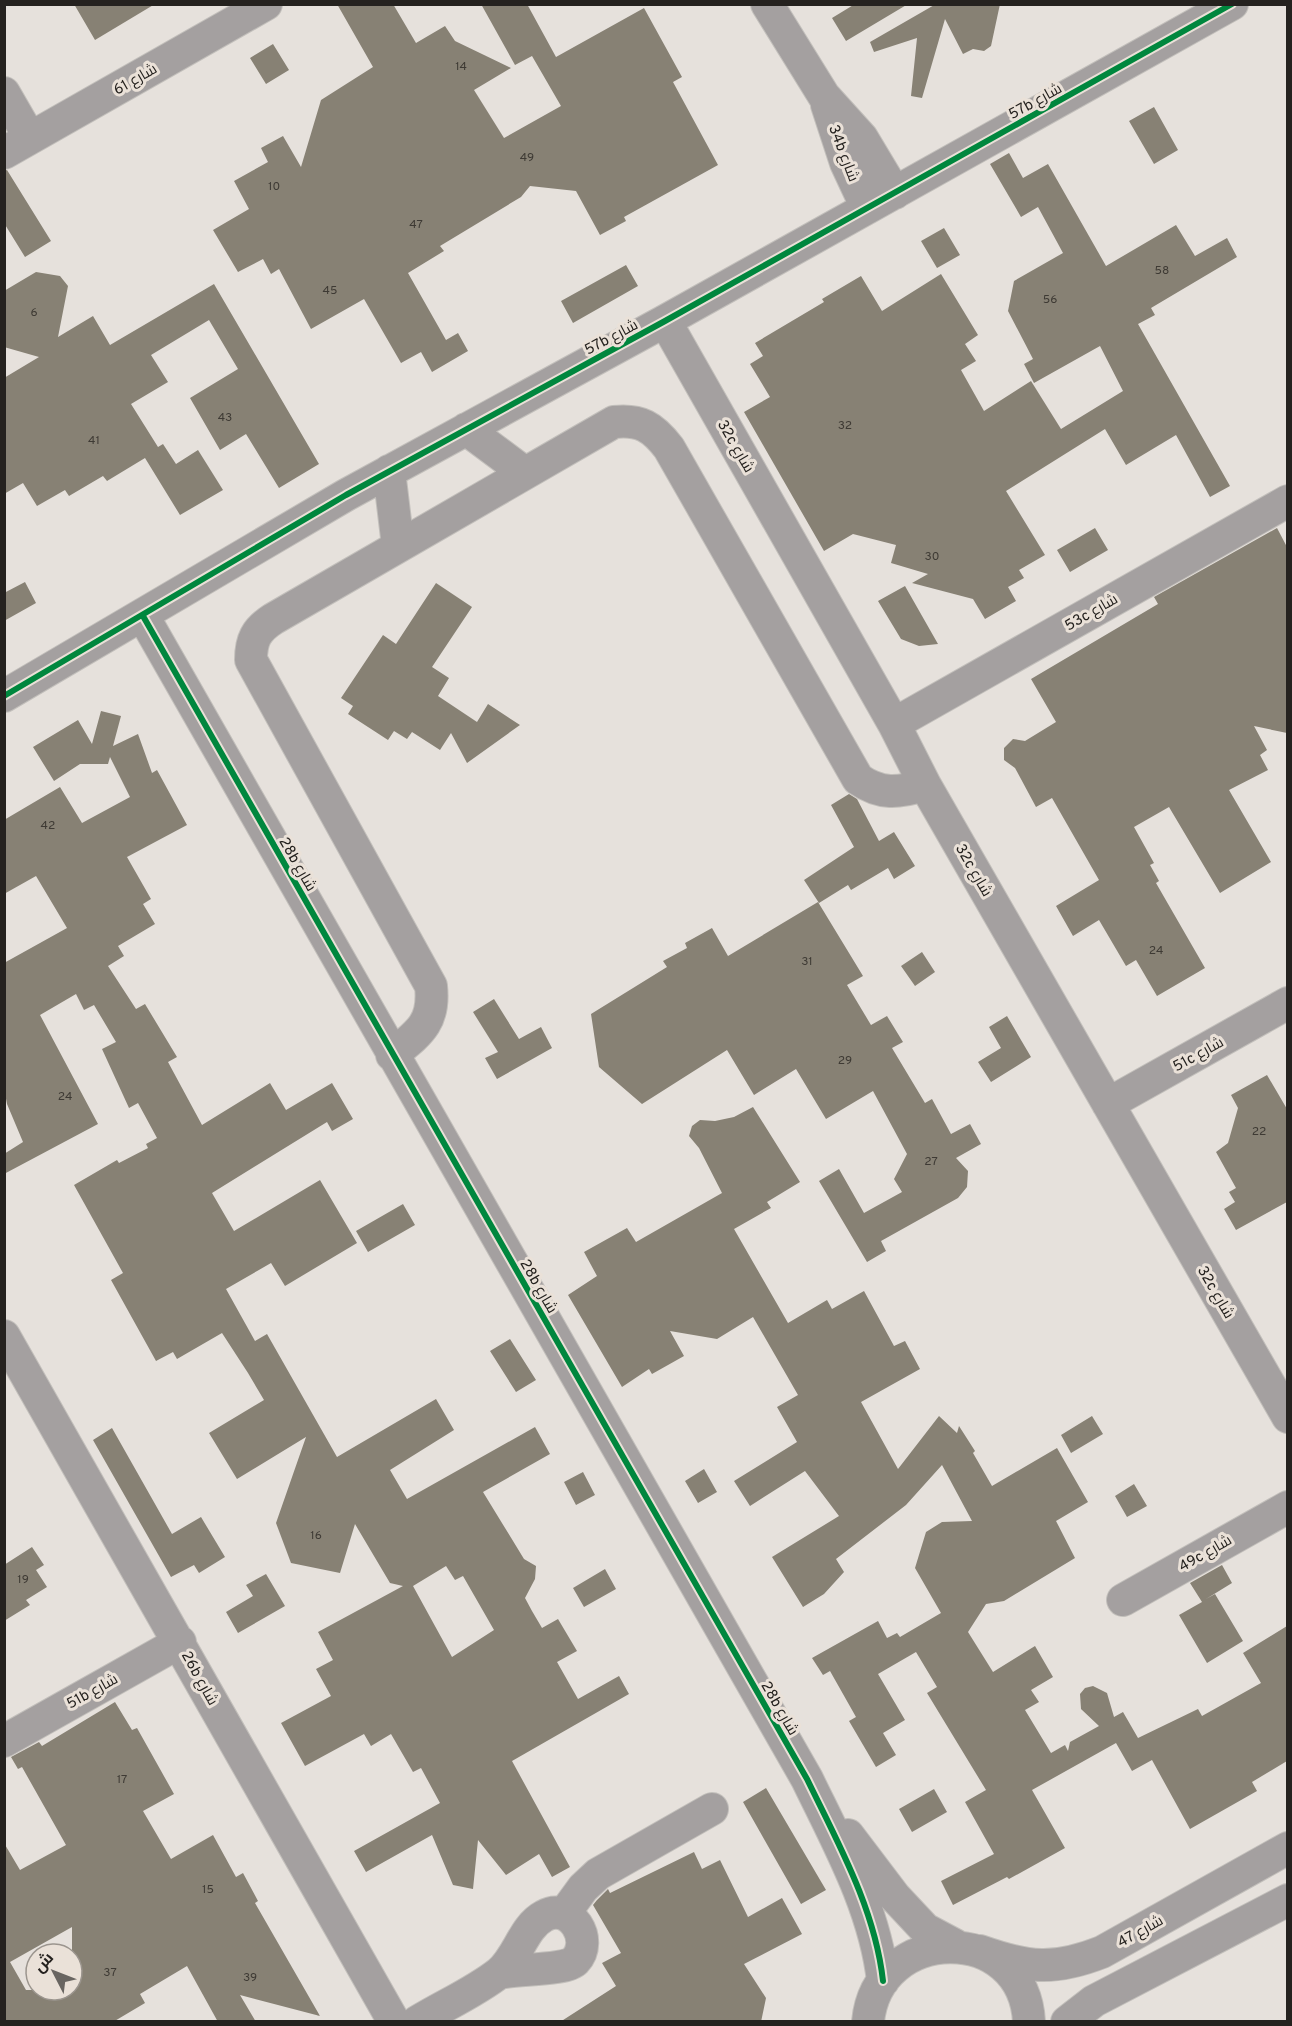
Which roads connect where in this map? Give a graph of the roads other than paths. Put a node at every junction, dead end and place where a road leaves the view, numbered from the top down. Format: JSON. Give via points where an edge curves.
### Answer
{"nodes":[{"id":1,"x":266,"y":4,"type":"edge"},
{"id":2,"x":767,"y":4,"type":"edge"},
{"id":3,"x":1232,"y":4,"type":"edge"},
{"id":4,"x":4,"y":93,"type":"edge"},
{"id":5,"x":824,"y":96,"type":"junction"},
{"id":6,"x":17,"y":145,"type":"edge"},
{"id":7,"x":895,"y":193,"type":"junction"},
{"id":8,"x":867,"y":208,"type":"junction"},
{"id":9,"x":665,"y":321,"type":"junction"},
{"id":10,"x":466,"y":429,"type":"junction"},
{"id":11,"x":389,"y":471,"type":"junction"},
{"id":12,"x":525,"y":473,"type":"junction"},
{"id":13,"x":1287,"y":501,"type":"edge"},
{"id":14,"x":398,"y":546,"type":"junction"},
{"id":15,"x":143,"y":616,"type":"junction"},
{"id":16,"x":4,"y":696,"type":"edge"},
{"id":17,"x":894,"y":723,"type":"junction"},
{"id":18,"x":925,"y":784,"type":"junction"},
{"id":19,"x":1287,"y":1003,"type":"edge"},
{"id":20,"x":392,"y":1055,"type":"junction"},
{"id":21,"x":1108,"y":1104,"type":"junction"},
{"id":22,"x":4,"y":1336,"type":"edge"},
{"id":23,"x":1287,"y":1417,"type":"edge"},
{"id":24,"x":1287,"y":1507,"type":"edge"},
{"id":25,"x":1123,"y":1600,"type":"dead end"},
{"id":26,"x":180,"y":1642,"type":"junction"},
{"id":27,"x":4,"y":1741,"type":"edge"},
{"id":28,"x":807,"y":1779,"type":"junction"},
{"id":29,"x":712,"y":1809,"type":"dead end"},
{"id":30,"x":1287,"y":1848,"type":"edge"},
{"id":31,"x":1287,"y":1900,"type":"edge"},
{"id":32,"x":564,"y":1914,"type":"junction"},
{"id":33,"x":968,"y":1948,"type":"junction"},
{"id":34,"x":500,"y":1973,"type":"junction"},
{"id":35,"x":883,"y":1981,"type":"junction"},
{"id":36,"x":868,"y":2021,"type":"edge"},
{"id":37,"x":394,"y":2022,"type":"edge"},
{"id":38,"x":417,"y":2022,"type":"edge"},
{"id":39,"x":1029,"y":2022,"type":"edge"},
{"id":40,"x":1067,"y":2022,"type":"edge"}],
"edges":[{"from":1,"to":6,"type":"street","name":"شارع 61"},
{"from":2,"to":5,"type":"street","name":"34b شارع"},
{"from":3,"to":7,"type":"street","name":"57b شارع"},
{"from":4,"to":6,"type":"street"},
{"from":5,"to":7,"type":"street","name":"34b شارع","via":[[861,138]]},
{"from":5,"to":8,"type":"street","name":"34b شارع","via":[[840,147]]},
{"from":7,"to":8,"type":"street","name":"57b شارع"},
{"from":8,"to":9,"type":"street","name":"57b شارع"},
{"from":9,"to":10,"type":"street","name":"57b شارع"},
{"from":9,"to":17,"type":"street","name":"32c شارع"},
{"from":10,"to":11,"type":"street","name":"57b شارع"},
{"from":10,"to":12,"type":"street"},
{"from":11,"to":14,"type":"street"},
{"from":11,"to":15,"type":"street","name":"57b شارع"},
{"from":12,"to":14,"type":"street"},
{"from":12,"to":18,"type":"street","via":[[614,422],[647,424],[669,448],[858,779],[873,789],[890,793]]},
{"from":13,"to":17,"type":"street","name":"53c شارع"},
{"from":14,"to":20,"type":"street","via":[[259,628],[251,643],[251,660],[431,986],[433,1002],[429,1017],[421,1031]]},
{"from":15,"to":16,"type":"street","name":"57b شارع"},
{"from":15,"to":20,"type":"street","name":"28b شارع"},
{"from":17,"to":18,"type":"street","name":"32c شارع"},
{"from":18,"to":21,"type":"street","name":"32c شارع"},
{"from":19,"to":21,"type":"street","name":"51c شارع"},
{"from":20,"to":28,"type":"street","name":"28b شارع"},
{"from":21,"to":23,"type":"street","name":"32c شارع"},
{"from":22,"to":26,"type":"street","name":"26b شارع"},
{"from":24,"to":25,"type":"street","name":"49c شارع"},
{"from":26,"to":27,"type":"street","name":"51b شارع"},
{"from":26,"to":37,"type":"street","name":"26b شارع"},
{"from":28,"to":33,"type":"street","name":"28b شارع","via":[[896,1897],[925,1929]]},
{"from":28,"to":35,"type":"street","name":"28b شارع","via":[[862,1898],[873,1929]]},
{"from":29,"to":32,"type":"street","via":[[598,1874]]},
{"from":30,"to":33,"type":"street","name":"شارع 47","via":[[1102,1952],[1073,1963],[1041,1967]]},
{"from":31,"to":40,"type":"street","via":[[1094,2001]]},
{"from":32,"to":34,"type":"street","via":[[554,1912],[536,1923]]},
{"from":32,"to":34,"type":"street","via":[[580,1929],[583,1940],[574,1962],[563,1968],[534,1967]]},
{"from":33,"to":35,"type":"street","via":[[927,1949],[902,1961]]},
{"from":33,"to":39,"type":"street","via":[[1002,1965],[1019,1984],[1029,2009]]},
{"from":34,"to":38,"type":"street"},
{"from":35,"to":36,"type":"street"}]}
